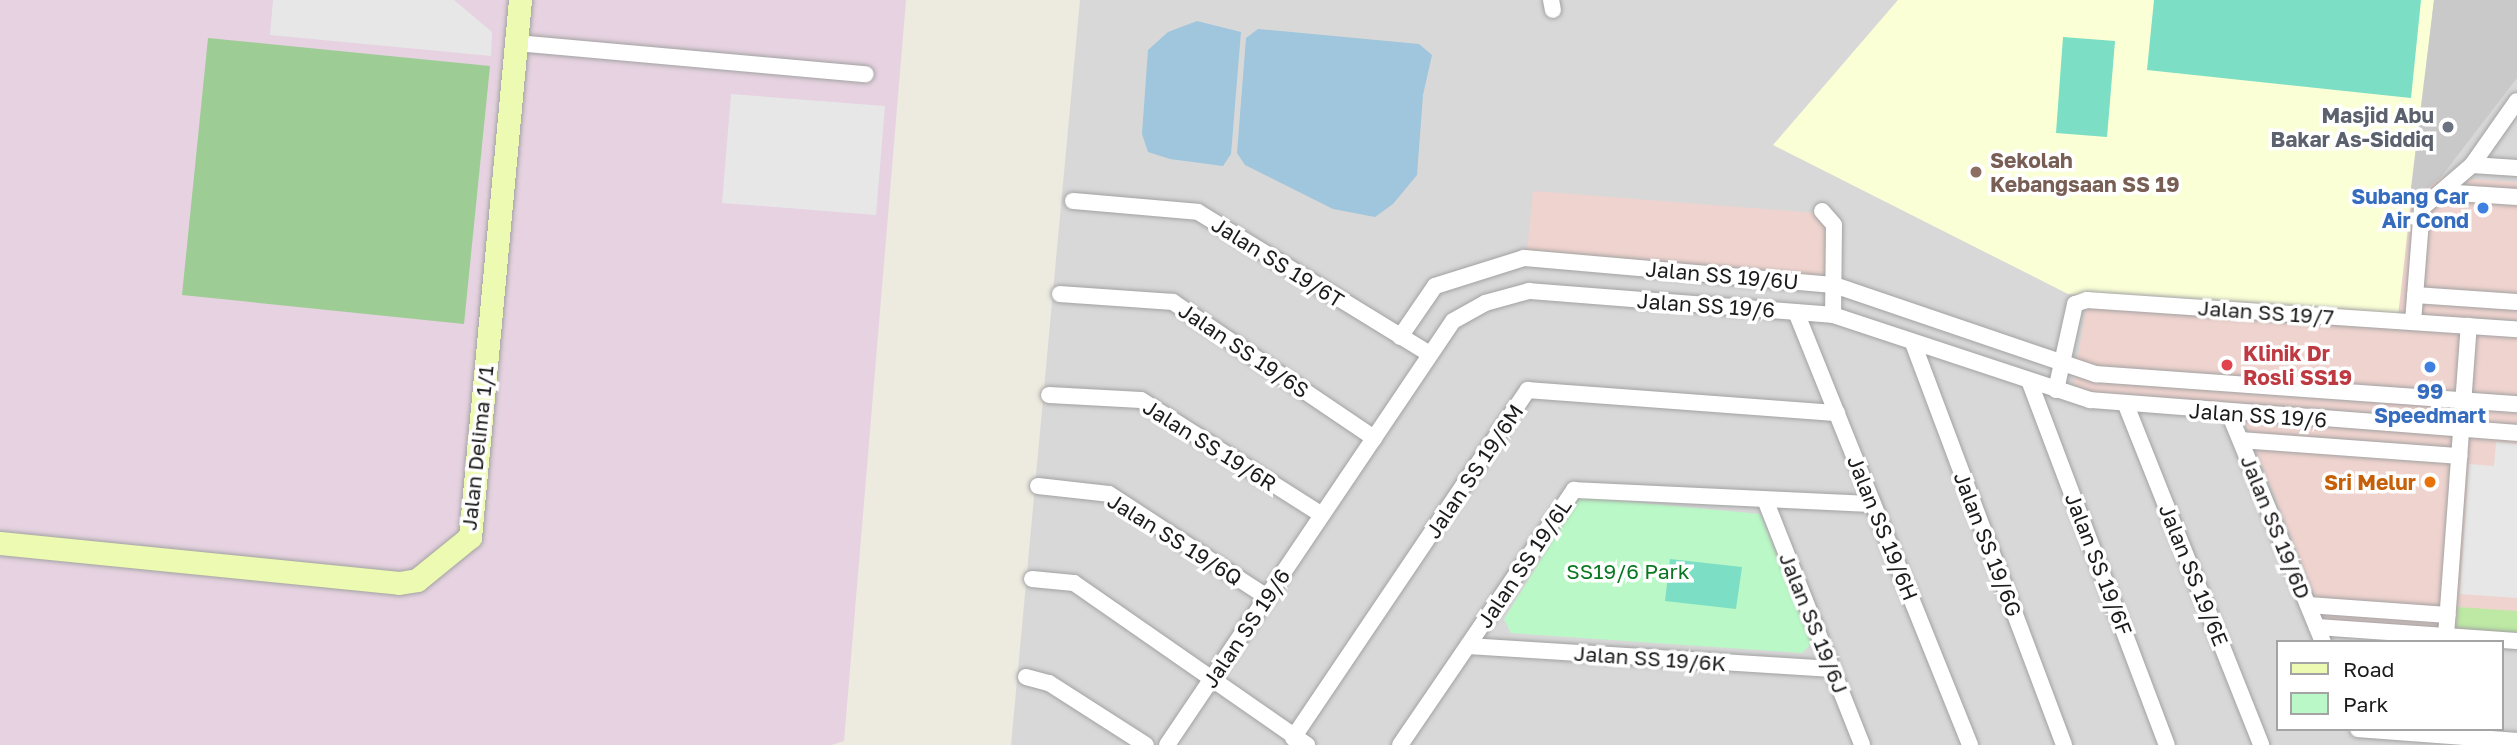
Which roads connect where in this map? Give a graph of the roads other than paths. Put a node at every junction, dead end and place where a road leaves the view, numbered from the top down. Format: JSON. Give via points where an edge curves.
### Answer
{"nodes":[{"id":1,"x":520,"y":0,"type":"edge"},
{"id":2,"x":516,"y":43,"type":"junction"},
{"id":3,"x":866,"y":74,"type":"dead end"},
{"id":4,"x":2517,"y":101,"type":"edge"},
{"id":5,"x":2472,"y":165,"type":"junction"},
{"id":6,"x":2517,"y":168,"type":"edge"},
{"id":7,"x":2441,"y":192,"type":"junction"},
{"id":8,"x":2517,"y":197,"type":"edge"},
{"id":9,"x":1073,"y":201,"type":"dead end"},
{"id":10,"x":1822,"y":211,"type":"dead end"},
{"id":11,"x":1834,"y":285,"type":"junction"},
{"id":12,"x":1060,"y":294,"type":"dead end"},
{"id":13,"x":2415,"y":295,"type":"junction"},
{"id":14,"x":2517,"y":302,"type":"edge"},
{"id":15,"x":1796,"y":312,"type":"junction"},
{"id":16,"x":1833,"y":315,"type":"junction"},
{"id":17,"x":2413,"y":322,"type":"junction"},
{"id":18,"x":2469,"y":326,"type":"junction"},
{"id":19,"x":2517,"y":329,"type":"edge"},
{"id":20,"x":1400,"y":338,"type":"junction"},
{"id":21,"x":1913,"y":343,"type":"junction"},
{"id":22,"x":1430,"y":354,"type":"junction"},
{"id":23,"x":2063,"y":363,"type":"junction"},
{"id":24,"x":2030,"y":383,"type":"junction"},
{"id":25,"x":2056,"y":390,"type":"junction"},
{"id":26,"x":1049,"y":395,"type":"dead end"},
{"id":27,"x":2463,"y":400,"type":"junction"},
{"id":28,"x":2517,"y":404,"type":"edge"},
{"id":29,"x":2126,"y":405,"type":"junction"},
{"id":30,"x":2229,"y":412,"type":"junction"},
{"id":31,"x":1837,"y":413,"type":"junction"},
{"id":32,"x":2461,"y":429,"type":"junction"},
{"id":33,"x":2517,"y":433,"type":"edge"},
{"id":34,"x":1374,"y":438,"type":"junction"},
{"id":35,"x":2241,"y":440,"type":"junction"},
{"id":36,"x":2459,"y":456,"type":"junction"},
{"id":37,"x":1038,"y":486,"type":"dead end"},
{"id":38,"x":1766,"y":502,"type":"junction"},
{"id":39,"x":1873,"y":504,"type":"junction"},
{"id":40,"x":1322,"y":515,"type":"junction"},
{"id":41,"x":0,"y":543,"type":"edge"},
{"id":42,"x":1032,"y":579,"type":"dead end"},
{"id":43,"x":1267,"y":597,"type":"junction"},
{"id":44,"x":2308,"y":605,"type":"junction"},
{"id":45,"x":2448,"y":615,"type":"junction"},
{"id":46,"x":2320,"y":634,"type":"edge"},
{"id":47,"x":2446,"y":636,"type":"junction"},
{"id":48,"x":2517,"y":640,"type":"edge"},
{"id":49,"x":1468,"y":646,"type":"junction"},
{"id":50,"x":1832,"y":669,"type":"junction"},
{"id":51,"x":1026,"y":677,"type":"dead end"},
{"id":52,"x":1212,"y":678,"type":"junction"},
{"id":53,"x":2384,"y":731,"type":"edge"},
{"id":54,"x":1300,"y":741,"type":"edge"},
{"id":55,"x":2517,"y":741,"type":"edge"},
{"id":56,"x":1146,"y":745,"type":"edge"},
{"id":57,"x":1167,"y":745,"type":"edge"},
{"id":58,"x":1400,"y":745,"type":"edge"},
{"id":59,"x":1862,"y":745,"type":"edge"},
{"id":60,"x":1970,"y":745,"type":"edge"},
{"id":61,"x":2064,"y":745,"type":"edge"},
{"id":62,"x":2167,"y":745,"type":"edge"},
{"id":63,"x":2261,"y":745,"type":"edge"}],
"edges":[{"from":1,"to":2,"type":"street","name":"Jalan Delima 1/1"},
{"from":2,"to":3,"type":"street"},
{"from":2,"to":41,"type":"street","name":"Jalan Delima 1/1","via":[[470,537],[417,580],[399,583]]},
{"from":4,"to":5,"type":"street"},
{"from":5,"to":6,"type":"street"},
{"from":5,"to":7,"type":"street"},
{"from":7,"to":8,"type":"street"},
{"from":7,"to":13,"type":"street","via":[[2422,208]]},
{"from":9,"to":20,"type":"street","name":"Jalan SS 19/6T","via":[[1198,212]]},
{"from":10,"to":11,"type":"street","via":[[1834,225]]},
{"from":11,"to":16,"type":"street"},
{"from":11,"to":20,"type":"street","name":"Jalan SS 19/6U","via":[[1524,258],[1435,286]]},
{"from":11,"to":23,"type":"street","name":"Jalan SS 19/6U"},
{"from":12,"to":34,"type":"street","name":"Jalan SS 19/6S","via":[[1173,302]]},
{"from":13,"to":14,"type":"street"},
{"from":13,"to":17,"type":"street"},
{"from":15,"to":16,"type":"street","name":"Jalan SS 19/6"},
{"from":15,"to":22,"type":"street","name":"Jalan SS 19/6","via":[[1529,291],[1485,303],[1453,321]]},
{"from":15,"to":31,"type":"street","name":"Jalan SS 19/6H"},
{"from":16,"to":21,"type":"street","name":"Jalan SS 19/6"},
{"from":17,"to":18,"type":"street","name":"Jalan SS 19/7"},
{"from":17,"to":23,"type":"street","name":"Jalan SS 19/7","via":[[2087,300],[2075,304]]},
{"from":18,"to":19,"type":"street","name":"Jalan SS 19/7"},
{"from":18,"to":27,"type":"street"},
{"from":20,"to":22,"type":"street","name":"Jalan SS 19/6T"},
{"from":21,"to":24,"type":"street","name":"Jalan SS 19/6"},
{"from":21,"to":61,"type":"street","name":"Jalan SS 19/6G"},
{"from":22,"to":34,"type":"street","name":"Jalan SS 19/6"},
{"from":23,"to":25,"type":"street","name":"Jalan SS 19/7"},
{"from":23,"to":27,"type":"street","via":[[2096,374]]},
{"from":24,"to":25,"type":"street","name":"Jalan SS 19/6"},
{"from":24,"to":62,"type":"street","name":"Jalan SS 19/6F"},
{"from":25,"to":29,"type":"street","name":"Jalan SS 19/6"},
{"from":26,"to":40,"type":"street","name":"Jalan SS 19/6R","via":[[1141,400]]},
{"from":27,"to":28,"type":"street"},
{"from":27,"to":32,"type":"street"},
{"from":29,"to":30,"type":"street","name":"Jalan SS 19/6"},
{"from":29,"to":63,"type":"street","name":"Jalan SS 19/6E"},
{"from":30,"to":32,"type":"street","name":"Jalan SS 19/6"},
{"from":30,"to":35,"type":"street","name":"Jalan SS 19/6D"},
{"from":31,"to":39,"type":"street","name":"Jalan SS 19/6H"},
{"from":31,"to":54,"type":"street","name":"Jalan SS 19/6M","via":[[1528,390]]},
{"from":32,"to":33,"type":"street","name":"Jalan SS 19/6"},
{"from":32,"to":36,"type":"street"},
{"from":34,"to":40,"type":"street","name":"Jalan SS 19/6"},
{"from":35,"to":36,"type":"street"},
{"from":35,"to":44,"type":"street","name":"Jalan SS 19/6D"},
{"from":36,"to":45,"type":"street"},
{"from":37,"to":43,"type":"street","name":"Jalan SS 19/6Q","via":[[1109,494]]},
{"from":38,"to":39,"type":"street","name":"Jalan SS 19/6L"},
{"from":38,"to":49,"type":"street","name":"Jalan SS 19/6L","via":[[1574,490]]},
{"from":38,"to":50,"type":"street","name":"Jalan SS 19/6J"},
{"from":39,"to":60,"type":"street","name":"Jalan SS 19/6H"},
{"from":40,"to":43,"type":"street","name":"Jalan SS 19/6"},
{"from":42,"to":52,"type":"street","via":[[1073,583]]},
{"from":43,"to":52,"type":"street","name":"Jalan SS 19/6"},
{"from":44,"to":45,"type":"street"},
{"from":44,"to":46,"type":"street","name":"Jalan SS 19/6D"},
{"from":45,"to":47,"type":"street"},
{"from":46,"to":47,"type":"street"},
{"from":47,"to":48,"type":"street"},
{"from":49,"to":50,"type":"street","name":"Jalan SS 19/6K"},
{"from":49,"to":58,"type":"street","name":"Jalan SS 19/6L"},
{"from":50,"to":59,"type":"street","name":"Jalan SS 19/6J"},
{"from":51,"to":56,"type":"street","via":[[1049,682]]},
{"from":52,"to":54,"type":"street"},
{"from":52,"to":57,"type":"street","name":"Jalan SS 19/6"},
{"from":53,"to":55,"type":"street"}]}
